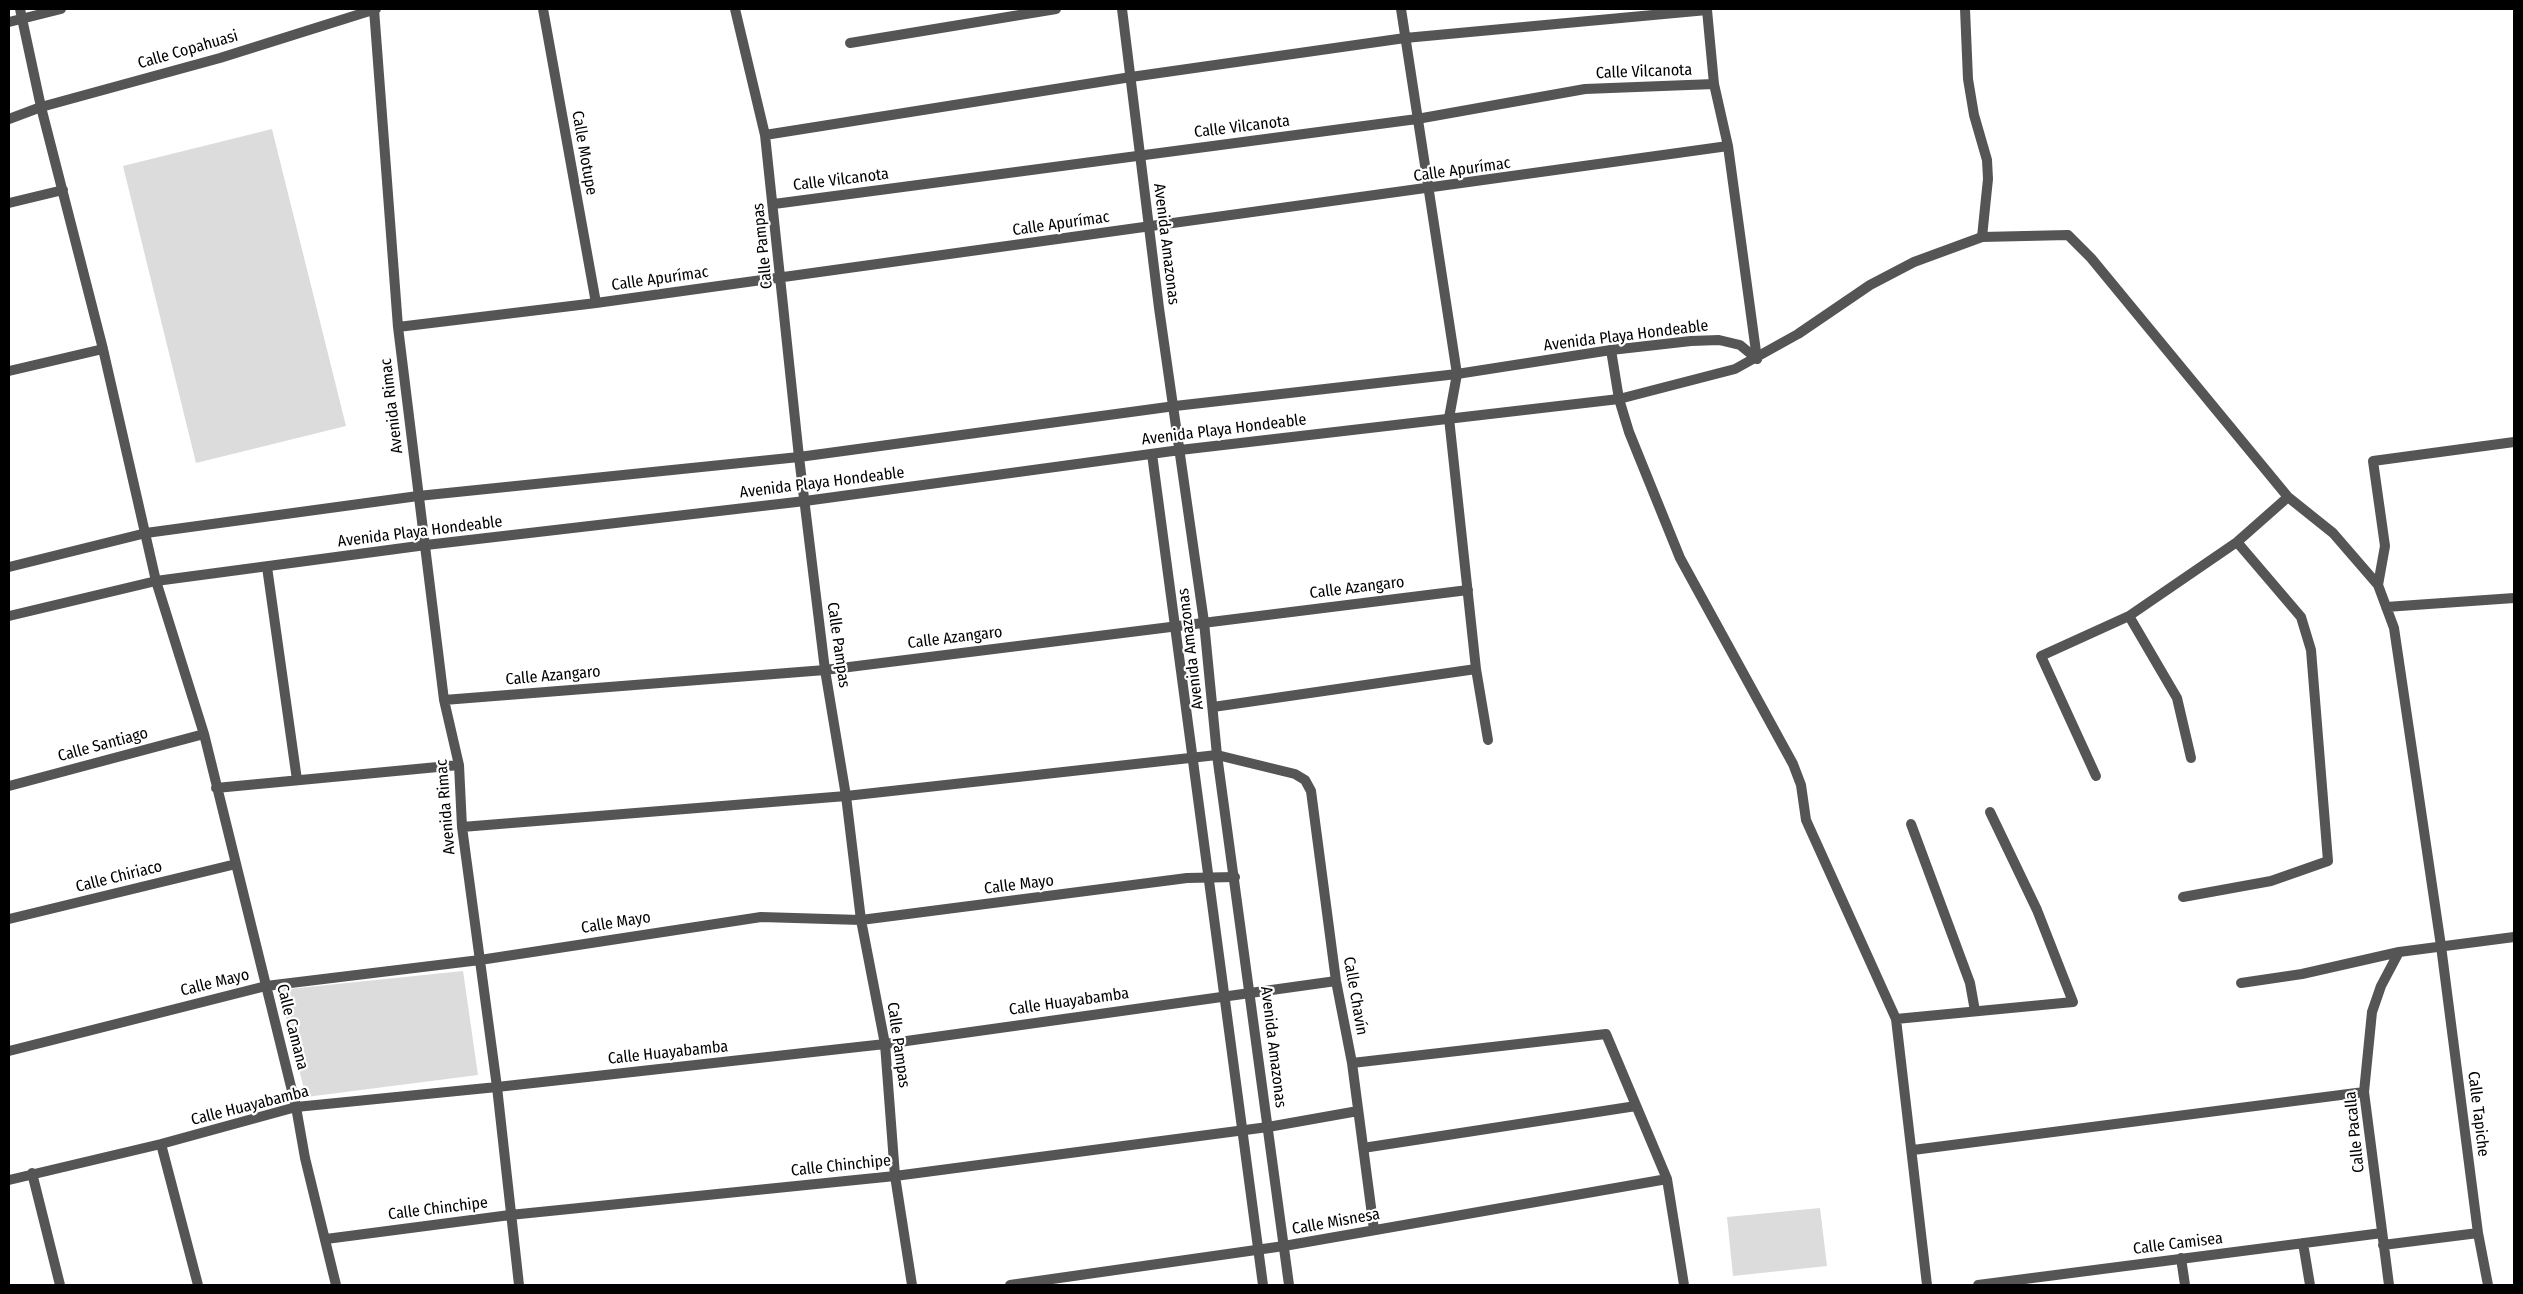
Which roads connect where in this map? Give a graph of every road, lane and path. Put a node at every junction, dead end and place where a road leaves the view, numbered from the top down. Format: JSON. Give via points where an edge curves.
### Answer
{"nodes":[{"id":1,"x":60,"y":9,"type":"edge"},
{"id":2,"x":375,"y":9,"type":"edge"},
{"id":3,"x":543,"y":9,"type":"edge"},
{"id":4,"x":735,"y":9,"type":"edge"},
{"id":5,"x":1056,"y":9,"type":"edge"},
{"id":6,"x":1122,"y":9,"type":"edge"},
{"id":7,"x":1400,"y":9,"type":"edge"},
{"id":8,"x":1965,"y":9,"type":"edge"},
{"id":9,"x":22,"y":14,"type":"edge"},
{"id":10,"x":9,"y":22,"type":"edge"},
{"id":11,"x":1405,"y":38,"type":"junction"},
{"id":12,"x":850,"y":43,"type":"dead end"},
{"id":13,"x":1131,"y":77,"type":"junction"},
{"id":14,"x":1714,"y":84,"type":"junction"},
{"id":15,"x":41,"y":107,"type":"junction"},
{"id":16,"x":9,"y":119,"type":"edge"},
{"id":17,"x":1417,"y":120,"type":"junction"},
{"id":18,"x":765,"y":134,"type":"junction"},
{"id":19,"x":1728,"y":146,"type":"junction"},
{"id":20,"x":1140,"y":156,"type":"junction"},
{"id":21,"x":63,"y":190,"type":"junction"},
{"id":22,"x":1428,"y":190,"type":"junction"},
{"id":23,"x":9,"y":203,"type":"edge"},
{"id":24,"x":774,"y":204,"type":"junction"},
{"id":25,"x":1149,"y":228,"type":"junction"},
{"id":26,"x":1982,"y":237,"type":"junction"},
{"id":27,"x":782,"y":278,"type":"junction"},
{"id":28,"x":596,"y":303,"type":"junction"},
{"id":29,"x":398,"y":327,"type":"junction"},
{"id":30,"x":102,"y":349,"type":"junction"},
{"id":31,"x":1612,"y":350,"type":"junction"},
{"id":32,"x":1757,"y":359,"type":"junction"},
{"id":33,"x":9,"y":371,"type":"edge"},
{"id":34,"x":1457,"y":374,"type":"junction"},
{"id":35,"x":1619,"y":399,"type":"junction"},
{"id":36,"x":1174,"y":406,"type":"junction"},
{"id":37,"x":1450,"y":418,"type":"junction"},
{"id":38,"x":2514,"y":442,"type":"edge"},
{"id":39,"x":1180,"y":450,"type":"junction"},
{"id":40,"x":1152,"y":454,"type":"junction"},
{"id":41,"x":800,"y":457,"type":"junction"},
{"id":42,"x":418,"y":496,"type":"junction"},
{"id":43,"x":2288,"y":497,"type":"junction"},
{"id":44,"x":805,"y":501,"type":"junction"},
{"id":45,"x":146,"y":534,"type":"junction"},
{"id":46,"x":2236,"y":542,"type":"junction"},
{"id":47,"x":426,"y":545,"type":"junction"},
{"id":48,"x":267,"y":567,"type":"junction"},
{"id":49,"x":9,"y":568,"type":"edge"},
{"id":50,"x":156,"y":581,"type":"junction"},
{"id":51,"x":2378,"y":585,"type":"junction"},
{"id":52,"x":1468,"y":590,"type":"junction"},
{"id":53,"x":2514,"y":599,"type":"edge"},
{"id":54,"x":2386,"y":608,"type":"junction"},
{"id":55,"x":9,"y":616,"type":"edge"},
{"id":56,"x":2129,"y":616,"type":"junction"},
{"id":57,"x":1204,"y":622,"type":"junction"},
{"id":58,"x":1175,"y":625,"type":"junction"},
{"id":59,"x":1476,"y":669,"type":"junction"},
{"id":60,"x":825,"y":670,"type":"junction"},
{"id":61,"x":444,"y":700,"type":"junction"},
{"id":62,"x":1213,"y":707,"type":"junction"},
{"id":63,"x":204,"y":734,"type":"junction"},
{"id":64,"x":1488,"y":740,"type":"dead end"},
{"id":65,"x":1217,"y":755,"type":"junction"},
{"id":66,"x":1192,"y":758,"type":"junction"},
{"id":67,"x":2191,"y":758,"type":"dead end"},
{"id":68,"x":459,"y":764,"type":"junction"},
{"id":69,"x":2096,"y":776,"type":"dead end"},
{"id":70,"x":297,"y":780,"type":"junction"},
{"id":71,"x":9,"y":786,"type":"edge"},
{"id":72,"x":216,"y":788,"type":"junction"},
{"id":73,"x":846,"y":796,"type":"junction"},
{"id":74,"x":1990,"y":812,"type":"dead end"},
{"id":75,"x":1911,"y":824,"type":"dead end"},
{"id":76,"x":462,"y":827,"type":"junction"},
{"id":77,"x":236,"y":864,"type":"junction"},
{"id":78,"x":1235,"y":877,"type":"junction"},
{"id":79,"x":1209,"y":878,"type":"junction"},
{"id":80,"x":2183,"y":897,"type":"dead end"},
{"id":81,"x":9,"y":919,"type":"edge"},
{"id":82,"x":861,"y":920,"type":"junction"},
{"id":83,"x":2514,"y":937,"type":"edge"},
{"id":84,"x":2441,"y":946,"type":"junction"},
{"id":85,"x":2399,"y":952,"type":"junction"},
{"id":86,"x":480,"y":960,"type":"junction"},
{"id":87,"x":1336,"y":981,"type":"junction"},
{"id":88,"x":2241,"y":983,"type":"dead end"},
{"id":89,"x":266,"y":986,"type":"junction"},
{"id":90,"x":1250,"y":991,"type":"junction"},
{"id":91,"x":1224,"y":995,"type":"junction"},
{"id":92,"x":1976,"y":1011,"type":"junction"},
{"id":93,"x":1896,"y":1019,"type":"junction"},
{"id":94,"x":886,"y":1044,"type":"junction"},
{"id":95,"x":9,"y":1051,"type":"edge"},
{"id":96,"x":1352,"y":1063,"type":"junction"},
{"id":97,"x":497,"y":1087,"type":"junction"},
{"id":98,"x":2364,"y":1092,"type":"junction"},
{"id":99,"x":1636,"y":1106,"type":"junction"},
{"id":100,"x":296,"y":1107,"type":"junction"},
{"id":101,"x":1358,"y":1110,"type":"junction"},
{"id":102,"x":1268,"y":1127,"type":"junction"},
{"id":103,"x":1243,"y":1131,"type":"junction"},
{"id":104,"x":160,"y":1144,"type":"junction"},
{"id":105,"x":1363,"y":1148,"type":"junction"},
{"id":106,"x":1913,"y":1150,"type":"junction"},
{"id":107,"x":32,"y":1173,"type":"junction"},
{"id":108,"x":895,"y":1176,"type":"junction"},
{"id":109,"x":1667,"y":1179,"type":"junction"},
{"id":110,"x":9,"y":1180,"type":"edge"},
{"id":111,"x":510,"y":1215,"type":"junction"},
{"id":112,"x":1374,"y":1230,"type":"junction"},
{"id":113,"x":2382,"y":1232,"type":"junction"},
{"id":114,"x":2478,"y":1233,"type":"junction"},
{"id":115,"x":326,"y":1239,"type":"junction"},
{"id":116,"x":2303,"y":1243,"type":"junction"},
{"id":117,"x":2383,"y":1245,"type":"junction"},
{"id":118,"x":1284,"y":1246,"type":"junction"},
{"id":119,"x":1258,"y":1250,"type":"junction"},
{"id":120,"x":2181,"y":1258,"type":"junction"},
{"id":121,"x":2058,"y":1274,"type":"junction"},
{"id":122,"x":60,"y":1285,"type":"edge"},
{"id":123,"x":198,"y":1285,"type":"edge"},
{"id":124,"x":336,"y":1285,"type":"edge"},
{"id":125,"x":519,"y":1285,"type":"edge"},
{"id":126,"x":912,"y":1285,"type":"edge"},
{"id":127,"x":1010,"y":1285,"type":"edge"},
{"id":128,"x":1263,"y":1285,"type":"edge"},
{"id":129,"x":1289,"y":1285,"type":"edge"},
{"id":130,"x":1684,"y":1285,"type":"edge"},
{"id":131,"x":1927,"y":1285,"type":"edge"},
{"id":132,"x":1978,"y":1285,"type":"edge"},
{"id":133,"x":2059,"y":1285,"type":"edge"},
{"id":134,"x":2185,"y":1285,"type":"edge"},
{"id":135,"x":2310,"y":1285,"type":"edge"},
{"id":136,"x":2389,"y":1285,"type":"edge"},
{"id":137,"x":2488,"y":1285,"type":"edge"}],
"edges":[{"from":1,"to":9,"type":"street"},
{"from":2,"to":15,"type":"street","name":"Calle Copahuasi","via":[[220,58]]},
{"from":2,"to":29,"type":"street","name":"Avenida Rimac"},
{"from":3,"to":28,"type":"street","name":"Calle Motupe"},
{"from":4,"to":18,"type":"street","name":"Calle Pampas"},
{"from":5,"to":12,"type":"street"},
{"from":6,"to":13,"type":"street","name":"Avenida Amazonas"},
{"from":7,"to":11,"type":"street"},
{"from":8,"to":26,"type":"street","via":[[1968,80],[1987,160]]},
{"from":9,"to":10,"type":"street"},
{"from":9,"to":15,"type":"street","name":"Calle Camana"},
{"from":11,"to":13,"type":"street"},
{"from":11,"to":14,"type":"street","via":[[1708,10]]},
{"from":11,"to":17,"type":"street"},
{"from":13,"to":18,"type":"street"},
{"from":13,"to":20,"type":"street","name":"Avenida Amazonas"},
{"from":14,"to":17,"type":"street","name":"Calle Vilcanota","via":[[1599,88]]},
{"from":14,"to":19,"type":"street"},
{"from":15,"to":16,"type":"street","name":"Calle Copahuasi"},
{"from":15,"to":21,"type":"street","name":"Calle Camana"},
{"from":17,"to":20,"type":"street","name":"Calle Vilcanota"},
{"from":17,"to":22,"type":"street"},
{"from":18,"to":24,"type":"street","name":"Calle Pampas"},
{"from":19,"to":22,"type":"street","name":"Calle Apurímac"},
{"from":19,"to":32,"type":"street"},
{"from":20,"to":24,"type":"street","name":"Calle Vilcanota"},
{"from":20,"to":25,"type":"street","name":"Avenida Amazonas"},
{"from":21,"to":23,"type":"street"},
{"from":21,"to":30,"type":"street","name":"Calle Camana"},
{"from":22,"to":25,"type":"street","name":"Calle Apurímac"},
{"from":22,"to":34,"type":"street"},
{"from":24,"to":27,"type":"street","name":"Calle Pampas"},
{"from":25,"to":27,"type":"street","name":"Calle Apurímac"},
{"from":25,"to":36,"type":"street","name":"Avenida Amazonas"},
{"from":26,"to":32,"type":"street","via":[[1914,262],[1870,285]]},
{"from":26,"to":43,"type":"street","via":[[2068,235],[2091,258]]},
{"from":27,"to":28,"type":"street","name":"Calle Apurímac"},
{"from":27,"to":41,"type":"street","name":"Calle Pampas"},
{"from":28,"to":29,"type":"street","name":"Calle Apurímac"},
{"from":29,"to":42,"type":"street","name":"Avenida Rimac"},
{"from":30,"to":33,"type":"street"},
{"from":30,"to":45,"type":"street","name":"Calle Camana"},
{"from":31,"to":32,"type":"street","name":"Avenida Playa Hondeable","via":[[1719,340],[1740,345]]},
{"from":31,"to":34,"type":"street","name":"Avenida Playa Hondeable"},
{"from":31,"to":35,"type":"street"},
{"from":32,"to":35,"type":"street","name":"Avenida Playa Hondeable","via":[[1708,378]]},
{"from":34,"to":36,"type":"street","name":"Avenida Playa Hondeable"},
{"from":34,"to":37,"type":"street"},
{"from":35,"to":37,"type":"street","name":"Avenida Playa Hondeable"},
{"from":35,"to":93,"type":"street","via":[[1680,558],[1794,764],[1806,820]]},
{"from":36,"to":39,"type":"street","name":"Avenida Amazonas"},
{"from":36,"to":41,"type":"street","name":"Avenida Playa Hondeable"},
{"from":37,"to":39,"type":"street","name":"Avenida Playa Hondeable"},
{"from":37,"to":52,"type":"street"},
{"from":38,"to":51,"type":"street","via":[[2373,461],[2385,546]]},
{"from":39,"to":40,"type":"street","name":"Avenida Playa Hondeable"},
{"from":39,"to":57,"type":"street","name":"Avenida Amazonas"},
{"from":40,"to":44,"type":"street","name":"Avenida Playa Hondeable"},
{"from":40,"to":58,"type":"street","name":"Avenida Amazonas"},
{"from":41,"to":42,"type":"street","name":"Avenida Playa Hondeable"},
{"from":41,"to":44,"type":"street","name":"Calle Pampas"},
{"from":42,"to":45,"type":"street","name":"Avenida Playa Hondeable"},
{"from":42,"to":47,"type":"street","name":"Avenida Rimac"},
{"from":43,"to":46,"type":"street"},
{"from":43,"to":51,"type":"street","via":[[2333,534]]},
{"from":44,"to":47,"type":"street","name":"Avenida Playa Hondeable"},
{"from":44,"to":60,"type":"street","name":"Calle Pampas"},
{"from":45,"to":49,"type":"street","name":"Avenida Playa Hondeable"},
{"from":45,"to":50,"type":"street","name":"Calle Camana"},
{"from":46,"to":56,"type":"street"},
{"from":46,"to":80,"type":"street","via":[[2302,617],[2308,642],[2328,861],[2271,881]]},
{"from":47,"to":48,"type":"street","name":"Avenida Playa Hondeable"},
{"from":47,"to":61,"type":"street","name":"Avenida Rimac"},
{"from":48,"to":50,"type":"street","name":"Avenida Playa Hondeable"},
{"from":48,"to":70,"type":"street"},
{"from":50,"to":55,"type":"street","name":"Avenida Playa Hondeable"},
{"from":50,"to":63,"type":"street","name":"Calle Camana"},
{"from":51,"to":54,"type":"street","name":"Calle Tapiche"},
{"from":52,"to":57,"type":"street","name":"Calle Azangaro"},
{"from":52,"to":59,"type":"street"},
{"from":53,"to":54,"type":"street"},
{"from":54,"to":84,"type":"street","name":"Calle Tapiche","via":[[2394,628]]},
{"from":56,"to":67,"type":"street","via":[[2178,698]]},
{"from":56,"to":69,"type":"street","via":[[2041,656]]},
{"from":57,"to":58,"type":"street","name":"Calle Azangaro"},
{"from":57,"to":62,"type":"street","name":"Avenida Amazonas"},
{"from":58,"to":60,"type":"street","name":"Calle Azangaro"},
{"from":58,"to":66,"type":"street","name":"Avenida Amazonas"},
{"from":59,"to":62,"type":"street"},
{"from":59,"to":64,"type":"street"},
{"from":60,"to":61,"type":"street","name":"Calle Azangaro"},
{"from":60,"to":73,"type":"street","name":"Calle Pampas"},
{"from":61,"to":68,"type":"street","name":"Avenida Rimac"},
{"from":62,"to":65,"type":"street","name":"Avenida Amazonas"},
{"from":63,"to":71,"type":"street","name":"Calle Santiago"},
{"from":63,"to":72,"type":"street","name":"Calle Camana"},
{"from":65,"to":66,"type":"street"},
{"from":65,"to":78,"type":"street","name":"Avenida Amazonas"},
{"from":65,"to":87,"type":"street","name":"Calle Chavín","via":[[1295,774],[1305,780],[1311,791]]},
{"from":66,"to":73,"type":"street"},
{"from":66,"to":79,"type":"street","name":"Avenida Amazonas"},
{"from":68,"to":70,"type":"street"},
{"from":68,"to":76,"type":"street","name":"Avenida Rimac"},
{"from":70,"to":72,"type":"street"},
{"from":72,"to":77,"type":"street","name":"Calle Camana"},
{"from":73,"to":76,"type":"street"},
{"from":73,"to":82,"type":"street","name":"Calle Pampas"},
{"from":74,"to":92,"type":"street","via":[[2037,910],[2072,1002]]},
{"from":75,"to":92,"type":"street","via":[[1970,983]]},
{"from":76,"to":86,"type":"street","name":"Avenida Rimac"},
{"from":77,"to":81,"type":"street","name":"Calle Chiriaco"},
{"from":77,"to":89,"type":"street","name":"Calle Camana"},
{"from":78,"to":79,"type":"street","name":"Calle Mayo"},
{"from":78,"to":90,"type":"street","name":"Avenida Amazonas"},
{"from":79,"to":82,"type":"street","name":"Calle Mayo","via":[[1187,878]]},
{"from":79,"to":91,"type":"street","name":"Avenida Amazonas"},
{"from":82,"to":86,"type":"street","name":"Calle Mayo","via":[[762,917]]},
{"from":82,"to":94,"type":"street","name":"Calle Pampas"},
{"from":83,"to":84,"type":"street"},
{"from":84,"to":85,"type":"street"},
{"from":84,"to":114,"type":"street","name":"Calle Tapiche"},
{"from":85,"to":88,"type":"street","via":[[2302,974]]},
{"from":85,"to":98,"type":"street","name":"Calle Pacalla","via":[[2372,1012]]},
{"from":86,"to":89,"type":"street","name":"Calle Mayo"},
{"from":86,"to":97,"type":"street","name":"Avenida Rimac"},
{"from":87,"to":90,"type":"street","name":"Calle Huayabamba"},
{"from":87,"to":96,"type":"street","name":"Calle Chavín"},
{"from":89,"to":95,"type":"street","name":"Calle Mayo"},
{"from":89,"to":100,"type":"street","name":"Calle Camana"},
{"from":90,"to":91,"type":"street","name":"Calle Huayabamba"},
{"from":90,"to":102,"type":"street","name":"Avenida Amazonas"},
{"from":91,"to":94,"type":"street","name":"Calle Huayabamba"},
{"from":91,"to":103,"type":"street","name":"Avenida Amazonas"},
{"from":92,"to":93,"type":"street"},
{"from":93,"to":106,"type":"street"},
{"from":94,"to":97,"type":"street","name":"Calle Huayabamba"},
{"from":94,"to":108,"type":"street","name":"Calle Pampas"},
{"from":96,"to":99,"type":"street","via":[[1606,1034]]},
{"from":96,"to":101,"type":"street","name":"Calle Chavín"},
{"from":97,"to":100,"type":"street","name":"Calle Huayabamba"},
{"from":97,"to":111,"type":"street","name":"Avenida Rimac"},
{"from":98,"to":106,"type":"street"},
{"from":98,"to":113,"type":"street","name":"Calle Pacalla"},
{"from":99,"to":105,"type":"street"},
{"from":99,"to":109,"type":"street"},
{"from":100,"to":104,"type":"street","name":"Calle Huayabamba"},
{"from":100,"to":115,"type":"street","name":"Calle Camana","via":[[305,1158]]},
{"from":101,"to":102,"type":"street","name":"Calle Chinchipe"},
{"from":101,"to":105,"type":"street","name":"Calle Chavín"},
{"from":102,"to":103,"type":"street","name":"Calle Chinchipe"},
{"from":102,"to":118,"type":"street","name":"Avenida Amazonas"},
{"from":103,"to":108,"type":"street","name":"Calle Chinchipe"},
{"from":103,"to":119,"type":"street","name":"Avenida Amazonas"},
{"from":104,"to":107,"type":"street","name":"Calle Huayabamba"},
{"from":104,"to":123,"type":"street"},
{"from":105,"to":112,"type":"street","name":"Calle Chavín"},
{"from":106,"to":131,"type":"street"},
{"from":107,"to":110,"type":"street","name":"Calle Huayabamba"},
{"from":107,"to":122,"type":"street"},
{"from":108,"to":111,"type":"street","name":"Calle Chinchipe"},
{"from":108,"to":126,"type":"street","name":"Calle Pampas"},
{"from":109,"to":112,"type":"street","name":"Calle Misnesa"},
{"from":109,"to":130,"type":"street"},
{"from":111,"to":115,"type":"street","name":"Calle Chinchipe"},
{"from":111,"to":125,"type":"street","name":"Avenida Rimac"},
{"from":112,"to":118,"type":"street","name":"Calle Misnesa"},
{"from":113,"to":116,"type":"street","name":"Calle Camisea"},
{"from":113,"to":117,"type":"street","name":"Calle Pacalla"},
{"from":114,"to":117,"type":"street"},
{"from":114,"to":137,"type":"street","name":"Calle Tapiche"},
{"from":115,"to":124,"type":"street","name":"Calle Camana"},
{"from":116,"to":120,"type":"street","name":"Calle Camisea"},
{"from":116,"to":135,"type":"street"},
{"from":117,"to":136,"type":"street","name":"Calle Pacalla"},
{"from":118,"to":119,"type":"street","name":"Calle Misnesa"},
{"from":118,"to":129,"type":"street","name":"Avenida Amazonas"},
{"from":119,"to":127,"type":"street","name":"Calle Misnesa"},
{"from":119,"to":128,"type":"street","name":"Avenida Amazonas"},
{"from":120,"to":121,"type":"street","name":"Calle Camisea"},
{"from":120,"to":134,"type":"street"},
{"from":121,"to":132,"type":"street","name":"Calle Camisea"},
{"from":121,"to":133,"type":"street"}]}
